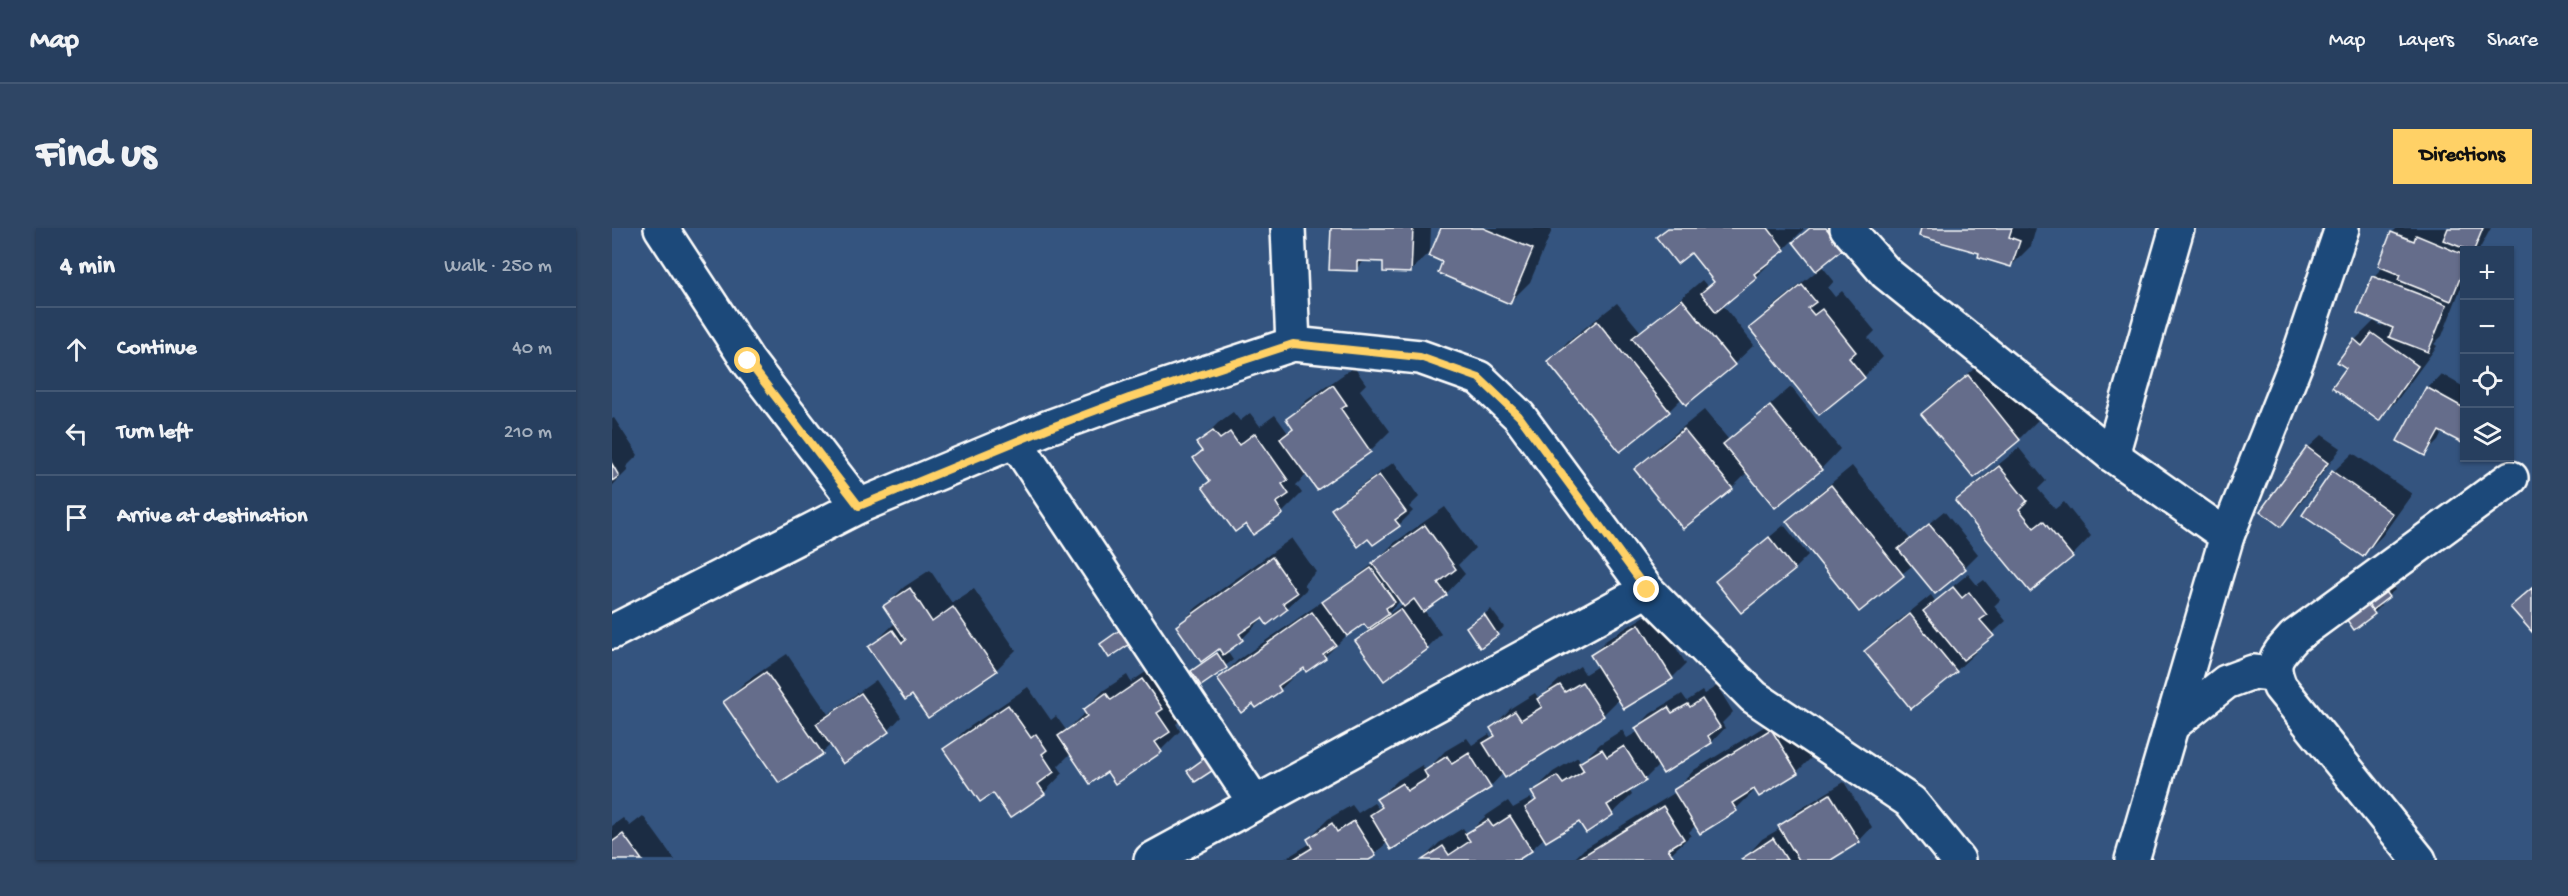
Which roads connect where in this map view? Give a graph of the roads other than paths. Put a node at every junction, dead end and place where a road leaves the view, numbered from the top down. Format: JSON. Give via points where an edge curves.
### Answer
{"nodes":[{"id":1,"x":661,"y":228,"type":"edge"},
{"id":2,"x":1288,"y":228,"type":"edge"},
{"id":3,"x":1847,"y":228,"type":"edge"},
{"id":4,"x":2177,"y":228,"type":"edge"},
{"id":5,"x":2342,"y":228,"type":"edge"},
{"id":6,"x":1293,"y":344,"type":"junction"},
{"id":7,"x":1015,"y":441,"type":"junction"},
{"id":8,"x":2112,"y":455,"type":"junction"},
{"id":9,"x":2511,"y":478,"type":"dead end"},
{"id":10,"x":859,"y":506,"type":"junction"},
{"id":11,"x":2227,"y":536,"type":"junction"},
{"id":12,"x":1647,"y":590,"type":"junction"},
{"id":13,"x":612,"y":632,"type":"edge"},
{"id":14,"x":2274,"y":674,"type":"junction"},
{"id":15,"x":2172,"y":725,"type":"junction"},
{"id":16,"x":1255,"y":803,"type":"junction"},
{"id":17,"x":1151,"y":860,"type":"edge"},
{"id":18,"x":1958,"y":860,"type":"edge"},
{"id":19,"x":2132,"y":860,"type":"edge"},
{"id":20,"x":2419,"y":860,"type":"edge"}],
"edges":[{"from":1,"to":10,"type":"street","via":[[748,361]]},
{"from":2,"to":6,"type":"street"},
{"from":3,"to":8,"type":"street","via":[[1886,273]]},
{"from":4,"to":8,"type":"street"},
{"from":5,"to":11,"type":"street","via":[[2298,358]]},
{"from":6,"to":7,"type":"street","via":[[1129,398]]},
{"from":6,"to":12,"type":"street","via":[[1420,357],[1479,378],[1519,416]]},
{"from":7,"to":10,"type":"street"},
{"from":7,"to":16,"type":"street"},
{"from":8,"to":11,"type":"street"},
{"from":9,"to":14,"type":"street","via":[[2294,637],[2275,658]]},
{"from":10,"to":13,"type":"street"},
{"from":11,"to":15,"type":"street"},
{"from":12,"to":16,"type":"street"},
{"from":12,"to":18,"type":"street","via":[[1754,697],[1911,802]]},
{"from":14,"to":15,"type":"street","via":[[2253,672],[2226,682]]},
{"from":14,"to":20,"type":"street","via":[[2280,687]]},
{"from":15,"to":19,"type":"street"},
{"from":16,"to":17,"type":"street"}]}
